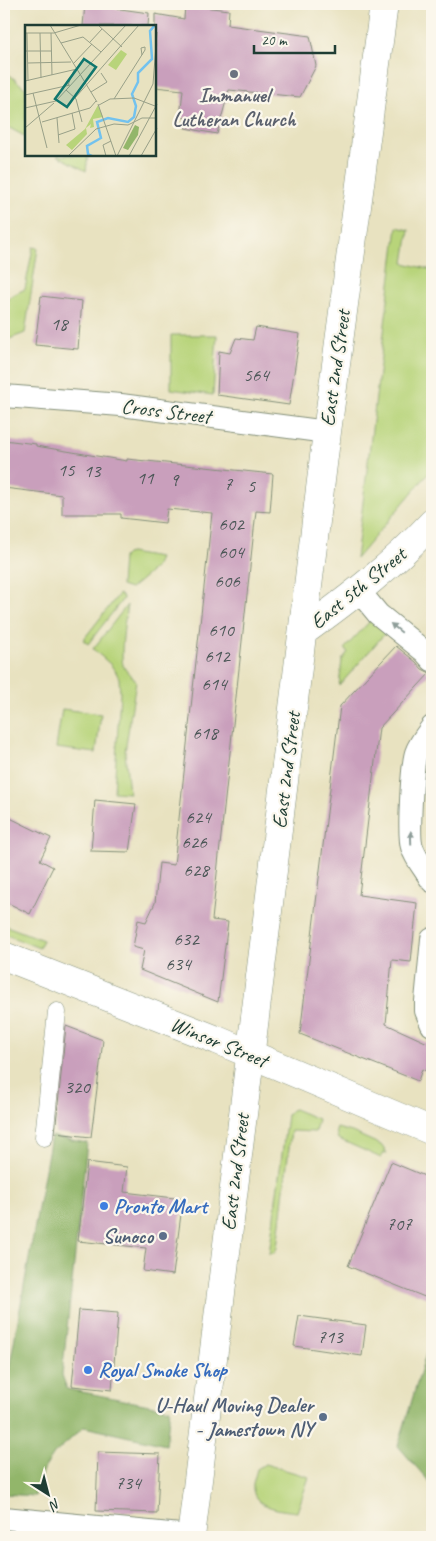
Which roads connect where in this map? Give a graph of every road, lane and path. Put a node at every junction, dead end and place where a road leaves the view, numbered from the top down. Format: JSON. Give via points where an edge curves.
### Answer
{"nodes":[{"id":1,"x":384,"y":4,"type":"edge"},
{"id":2,"x":4,"y":396,"type":"edge"},
{"id":3,"x":327,"y":432,"type":"junction"},
{"id":4,"x":432,"y":523,"type":"edge"},
{"id":5,"x":359,"y":591,"type":"junction"},
{"id":6,"x":303,"y":632,"type":"junction"},
{"id":7,"x":432,"y":660,"type":"edge"},
{"id":8,"x":432,"y":727,"type":"edge"},
{"id":9,"x":432,"y":881,"type":"edge"},
{"id":10,"x":432,"y":939,"type":"edge"},
{"id":11,"x":4,"y":956,"type":"edge"},
{"id":12,"x":57,"y":1012,"type":"dead end"},
{"id":13,"x":432,"y":1025,"type":"edge"},
{"id":14,"x":250,"y":1054,"type":"junction"},
{"id":15,"x":432,"y":1131,"type":"edge"},
{"id":16,"x":44,"y":1137,"type":"dead end"},
{"id":17,"x":4,"y":1518,"type":"edge"},
{"id":18,"x":191,"y":1536,"type":"edge"}],
"edges":[{"from":1,"to":3,"type":"main road","name":"East 2nd Street"},
{"from":2,"to":3,"type":"street","name":"Cross Street","via":[[121,405]]},
{"from":3,"to":6,"type":"main road","name":"East 2nd Street"},
{"from":4,"to":5,"type":"main road","name":"East 5th Street","via":[[404,553]]},
{"from":5,"to":6,"type":"main road","name":"East 5th Street"},
{"from":7,"to":5,"type":"street","one_way":true,"via":[[378,614]]},
{"from":6,"to":14,"type":"main road","name":"East 2nd Street"},
{"from":9,"to":8,"type":"street","one_way":true,"via":[[411,847],[410,821],[416,754]]},
{"from":10,"to":13,"type":"street","via":[[426,1011]]},
{"from":11,"to":14,"type":"main road","name":"Winsor Street"},
{"from":12,"to":16,"type":"street"},
{"from":14,"to":15,"type":"main road","name":"Winsor Street"},
{"from":14,"to":18,"type":"main road","name":"East 2nd Street"},
{"from":17,"to":18,"type":"street"}]}
